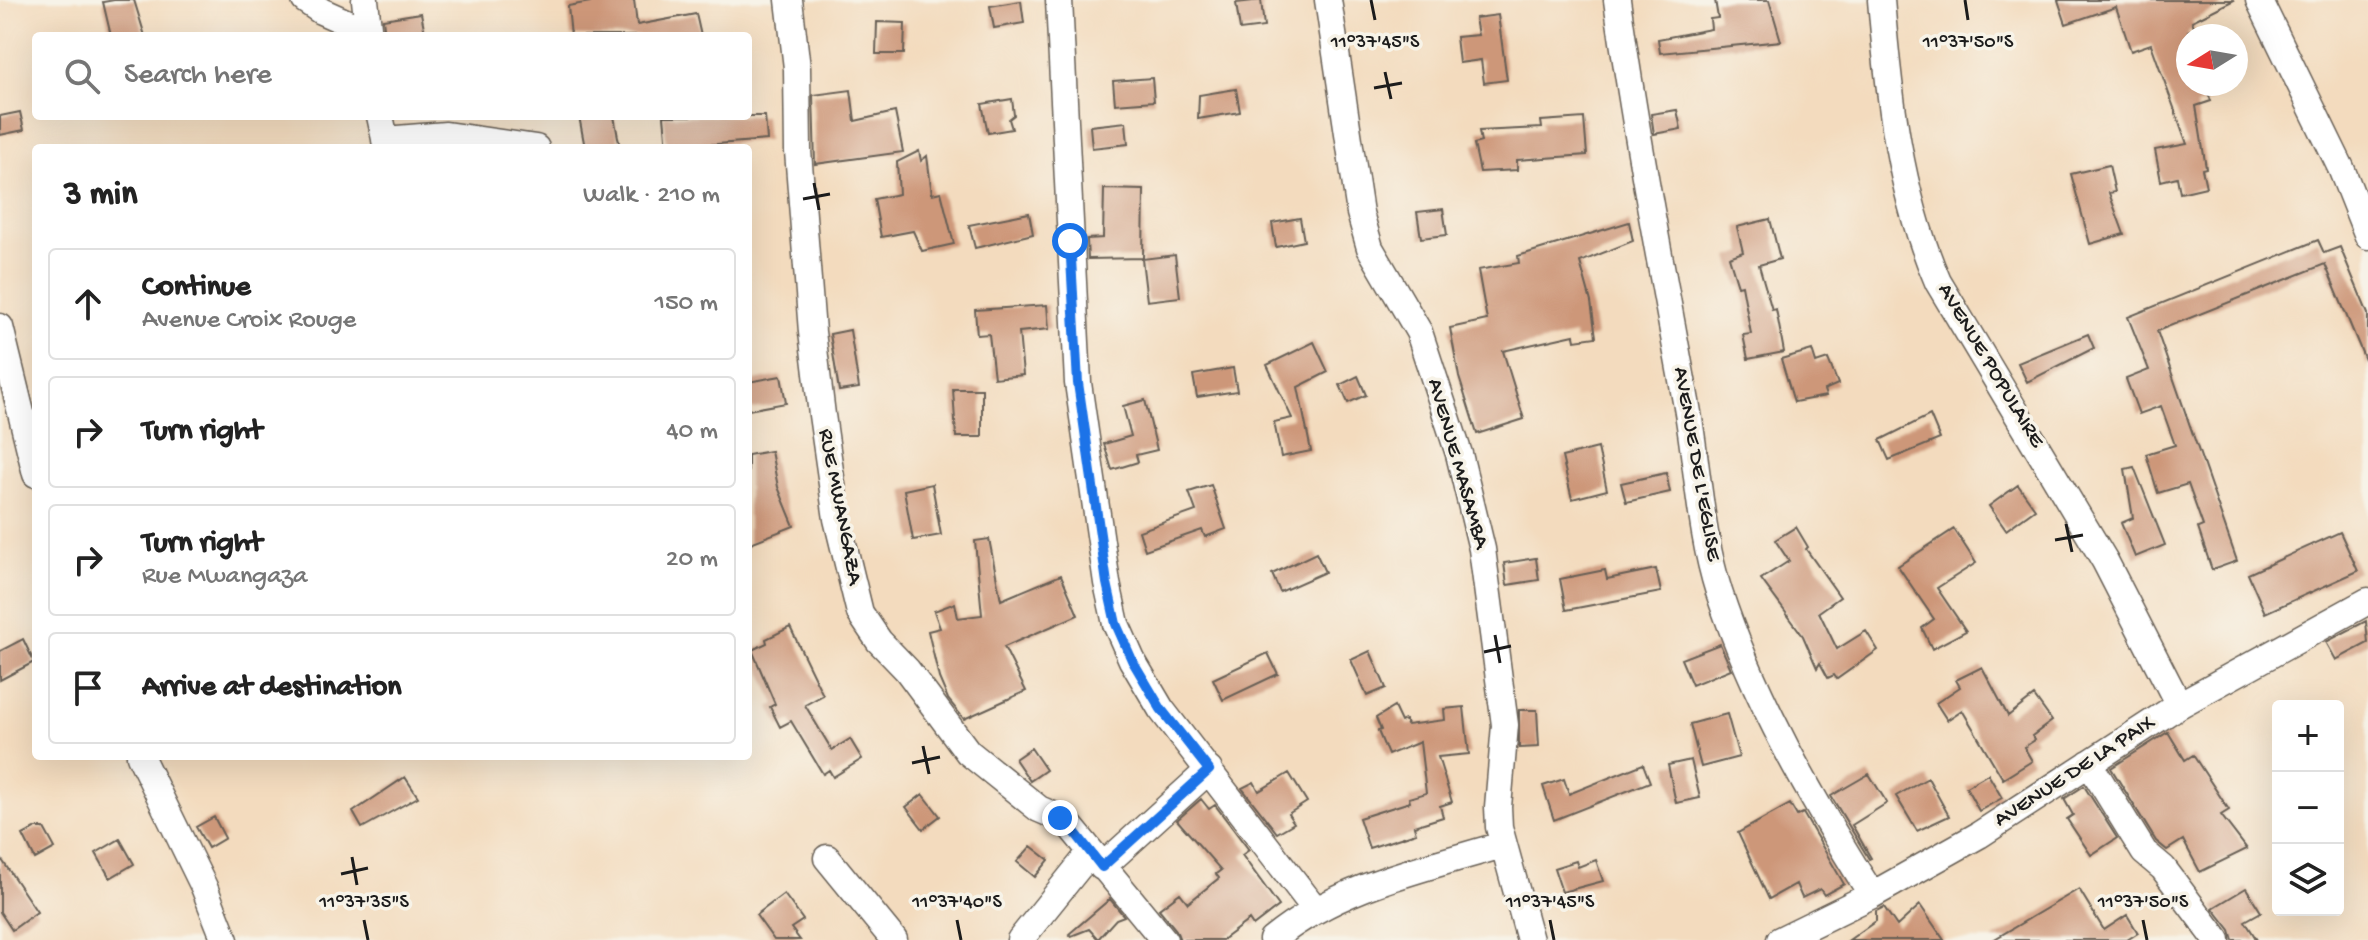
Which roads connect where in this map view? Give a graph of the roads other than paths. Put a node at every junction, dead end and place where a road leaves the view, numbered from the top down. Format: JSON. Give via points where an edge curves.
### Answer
{"nodes":[{"id":1,"x":305,"y":0,"type":"edge"},
{"id":2,"x":365,"y":0,"type":"edge"},
{"id":3,"x":789,"y":0,"type":"edge"},
{"id":4,"x":1059,"y":0,"type":"edge"},
{"id":5,"x":1328,"y":0,"type":"edge"},
{"id":6,"x":1617,"y":0,"type":"edge"},
{"id":7,"x":1881,"y":0,"type":"edge"},
{"id":8,"x":2259,"y":0,"type":"edge"},
{"id":9,"x":365,"y":32,"type":"edge"},
{"id":10,"x":369,"y":32,"type":"edge"},
{"id":11,"x":384,"y":135,"type":"edge"},
{"id":12,"x":508,"y":144,"type":"edge"},
{"id":13,"x":2368,"y":236,"type":"edge"},
{"id":14,"x":0,"y":327,"type":"edge"},
{"id":15,"x":32,"y":458,"type":"edge"},
{"id":16,"x":2368,"y":601,"type":"edge"},
{"id":17,"x":2179,"y":705,"type":"junction"},
{"id":18,"x":142,"y":760,"type":"edge"},
{"id":19,"x":2089,"y":763,"type":"junction"},
{"id":20,"x":1209,"y":770,"type":"junction"},
{"id":21,"x":1502,"y":845,"type":"junction"},
{"id":22,"x":827,"y":858,"type":"dead end"},
{"id":23,"x":1096,"y":860,"type":"junction"},
{"id":24,"x":1872,"y":895,"type":"junction"},
{"id":25,"x":1315,"y":909,"type":"junction"},
{"id":26,"x":225,"y":940,"type":"edge"},
{"id":27,"x":894,"y":940,"type":"edge"},
{"id":28,"x":1020,"y":940,"type":"edge"},
{"id":29,"x":1164,"y":940,"type":"edge"},
{"id":30,"x":1272,"y":940,"type":"edge"},
{"id":31,"x":1530,"y":940,"type":"edge"},
{"id":32,"x":1780,"y":940,"type":"edge"},
{"id":33,"x":2217,"y":940,"type":"edge"}],
"edges":[{"from":1,"to":9,"type":"street"},
{"from":2,"to":10,"type":"street"},
{"from":3,"to":23,"type":"street","name":"RUE MWANGAZA","via":[[812,332],[828,471],[860,613],[968,752],[1039,809],[1070,826]]},
{"from":4,"to":20,"type":"street","via":[[1078,383],[1107,583],[1116,624],[1132,660],[1161,709]]},
{"from":5,"to":21,"type":"street","name":"AVENUE MASAMBA","via":[[1352,166],[1370,248],[1419,332],[1459,454],[1482,549],[1505,725],[1498,807]]},
{"from":6,"to":24,"type":"street","name":"AVENUE DE L'EGLISE","via":[[1718,589],[1778,730]]},
{"from":7,"to":17,"type":"street","name":"AVENUE POPULAIRE","via":[[1888,83],[1921,244],[1938,282],[2105,561]]},
{"from":8,"to":13,"type":"street","via":[[2341,168]]},
{"from":11,"to":12,"type":"street","via":[[446,135]]},
{"from":14,"to":15,"type":"street"},
{"from":16,"to":17,"type":"street","name":"AVENUE DE LA PAIX"},
{"from":17,"to":19,"type":"street","name":"AVENUE DE LA PAIX"},
{"from":18,"to":26,"type":"street"},
{"from":19,"to":24,"type":"street","name":"AVENUE DE LA PAIX","via":[[1979,835]]},
{"from":19,"to":33,"type":"street","via":[[2144,852],[2163,868]]},
{"from":20,"to":23,"type":"street"},
{"from":20,"to":25,"type":"street"},
{"from":21,"to":25,"type":"street","via":[[1370,884]]},
{"from":21,"to":31,"type":"street","name":"AVENUE MASAMBA"},
{"from":22,"to":27,"type":"street"},
{"from":23,"to":28,"type":"street"},
{"from":23,"to":29,"type":"street","name":"RUE MWANGAZA"},
{"from":24,"to":32,"type":"street","name":"AVENUE DE LA PAIX"},
{"from":25,"to":30,"type":"street"}]}
